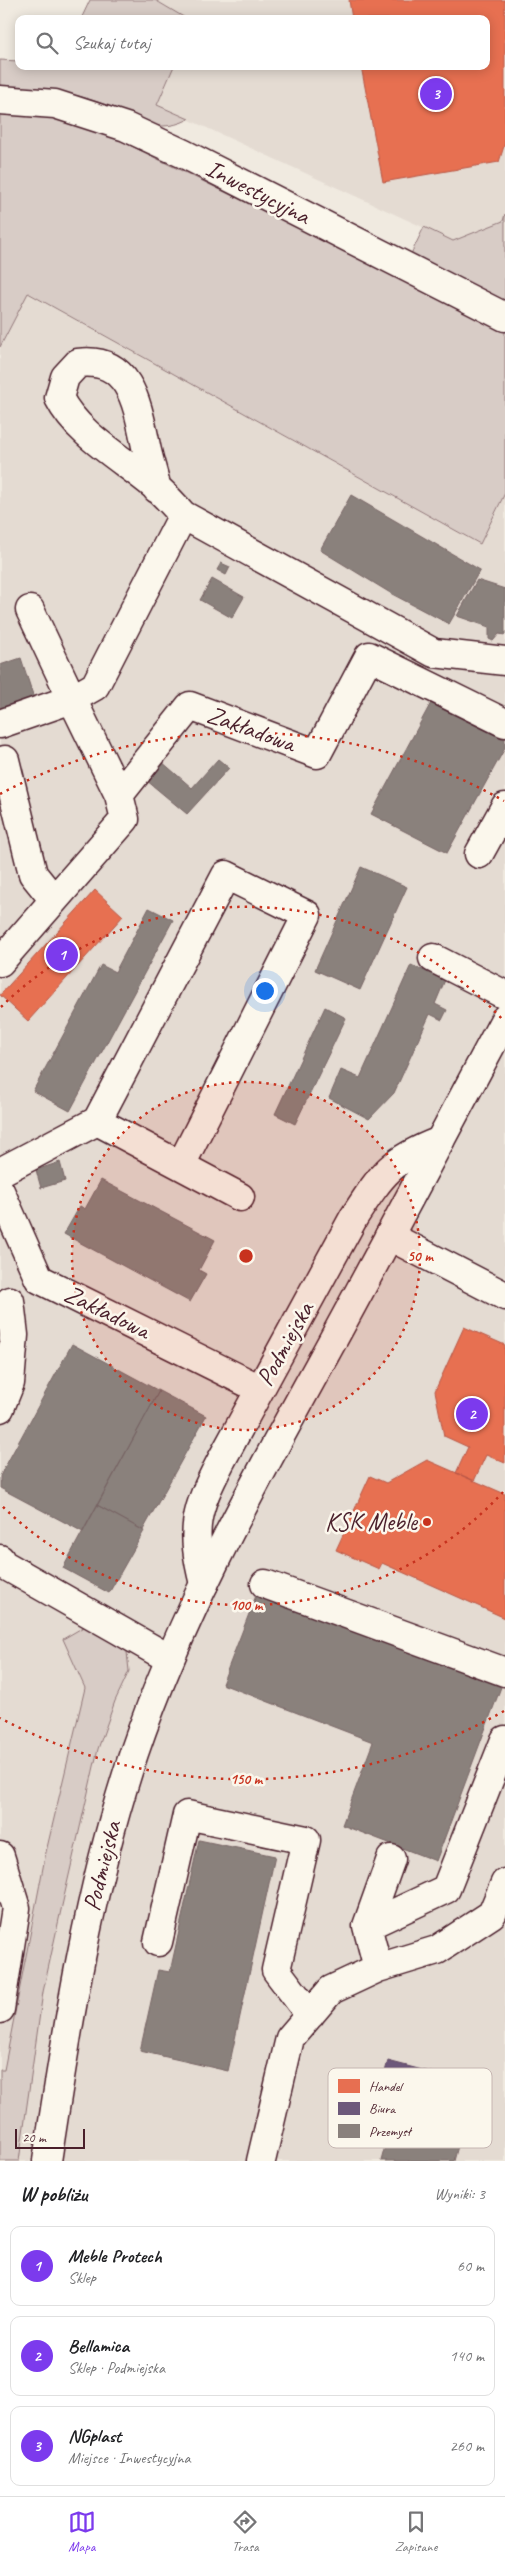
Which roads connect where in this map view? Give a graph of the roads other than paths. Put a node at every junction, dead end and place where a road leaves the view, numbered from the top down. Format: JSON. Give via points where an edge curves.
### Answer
{"nodes":[{"id":1,"x":0,"y":100,"type":"edge"},
{"id":2,"x":505,"y":317,"type":"edge"},
{"id":3,"x":157,"y":489,"type":"dead end"},
{"id":4,"x":184,"y":515,"type":"junction"},
{"id":5,"x":30,"y":610,"type":"dead end"},
{"id":6,"x":505,"y":661,"type":"edge"},
{"id":7,"x":72,"y":699,"type":"junction"},
{"id":8,"x":505,"y":723,"type":"edge"},
{"id":9,"x":0,"y":724,"type":"edge"},
{"id":10,"x":0,"y":762,"type":"edge"},
{"id":11,"x":118,"y":795,"type":"junction"},
{"id":12,"x":505,"y":807,"type":"edge"},
{"id":13,"x":480,"y":854,"type":"dead end"},
{"id":14,"x":54,"y":900,"type":"junction"},
{"id":15,"x":432,"y":958,"type":"dead end"},
{"id":16,"x":0,"y":962,"type":"edge"},
{"id":17,"x":505,"y":995,"type":"edge"},
{"id":18,"x":505,"y":1019,"type":"edge"},
{"id":19,"x":97,"y":1121,"type":"junction"},
{"id":20,"x":440,"y":1141,"type":"junction"},
{"id":21,"x":181,"y":1165,"type":"junction"},
{"id":22,"x":0,"y":1172,"type":"edge"},
{"id":23,"x":0,"y":1191,"type":"edge"},
{"id":24,"x":240,"y":1197,"type":"dead end"},
{"id":25,"x":389,"y":1236,"type":"junction"},
{"id":26,"x":39,"y":1279,"type":"junction"},
{"id":27,"x":505,"y":1296,"type":"edge"},
{"id":28,"x":5,"y":1304,"type":"edge"},
{"id":29,"x":260,"y":1389,"type":"junction"},
{"id":30,"x":0,"y":1408,"type":"edge"},
{"id":31,"x":0,"y":1559,"type":"edge"},
{"id":32,"x":204,"y":1584,"type":"junction"},
{"id":33,"x":265,"y":1584,"type":"dead end"},
{"id":34,"x":170,"y":1659,"type":"junction"},
{"id":35,"x":505,"y":1672,"type":"edge"},
{"id":36,"x":505,"y":1740,"type":"edge"},
{"id":37,"x":0,"y":1856,"type":"edge"},
{"id":38,"x":391,"y":1859,"type":"dead end"},
{"id":39,"x":505,"y":1883,"type":"edge"},
{"id":40,"x":499,"y":1916,"type":"edge"},
{"id":41,"x":368,"y":1926,"type":"junction"},
{"id":42,"x":158,"y":1942,"type":"dead end"},
{"id":43,"x":378,"y":1968,"type":"junction"},
{"id":44,"x":0,"y":2009,"type":"edge"},
{"id":45,"x":310,"y":2015,"type":"junction"},
{"id":46,"x":47,"y":2161,"type":"edge"},
{"id":47,"x":261,"y":2161,"type":"edge"}],
"edges":[{"from":1,"to":2,"type":"main road","name":"Inwestycyjna","via":[[55,104],[126,127]]},
{"from":3,"to":4,"type":"main road"},
{"from":4,"to":6,"type":"main road","via":[[434,653]]},
{"from":4,"to":7,"type":"main road","via":[[96,686]]},
{"from":5,"to":7,"type":"main road"},
{"from":7,"to":9,"type":"main road"},
{"from":7,"to":11,"type":"main road"},
{"from":8,"to":11,"type":"main road","name":"Zakładowa","via":[[369,656],[317,754],[190,706]]},
{"from":10,"to":14,"type":"main road","via":[[5,760],[33,874]]},
{"from":11,"to":14,"type":"main road","via":[[125,819]]},
{"from":12,"to":13,"type":"main road"},
{"from":14,"to":16,"type":"main road"},
{"from":15,"to":17,"type":"main road"},
{"from":18,"to":20,"type":"main road","name":"Podmiejska"},
{"from":19,"to":21,"type":"main road"},
{"from":19,"to":21,"type":"main road","via":[[226,875],[307,915]]},
{"from":19,"to":22,"type":"main road"},
{"from":20,"to":25,"type":"main road","name":"Podmiejska"},
{"from":20,"to":29,"type":"main road","name":"Podmiejska","via":[[398,1160],[372,1190]]},
{"from":21,"to":24,"type":"main road"},
{"from":23,"to":26,"type":"main road","name":"Zakładowa"},
{"from":25,"to":27,"type":"main road"},
{"from":25,"to":32,"type":"main road","name":"Podmiejska"},
{"from":26,"to":28,"type":"main road"},
{"from":26,"to":29,"type":"main road","name":"Zakładowa"},
{"from":28,"to":30,"type":"main road","via":[[14,1335],[10,1383]]},
{"from":29,"to":32,"type":"main road","name":"Podmiejska","via":[[202,1496],[195,1522],[195,1538]]},
{"from":31,"to":34,"type":"main road","via":[[1,1563]]},
{"from":32,"to":34,"type":"main road","name":"Podmiejska"},
{"from":33,"to":35,"type":"main road"},
{"from":34,"to":46,"type":"main road","name":"Podmiejska","via":[[132,1760],[98,1879],[70,2003]]},
{"from":36,"to":41,"type":"main road","via":[[446,1889]]},
{"from":37,"to":44,"type":"main road","via":[[16,1908]]},
{"from":38,"to":41,"type":"main road"},
{"from":39,"to":40,"type":"main road"},
{"from":40,"to":43,"type":"main road","via":[[437,1950]]},
{"from":41,"to":43,"type":"main road"},
{"from":42,"to":45,"type":"main road","via":[[187,1815],[306,1840],[276,1970]]},
{"from":43,"to":45,"type":"main road","via":[[332,1990]]},
{"from":45,"to":47,"type":"main road","via":[[290,2038]]}]}
